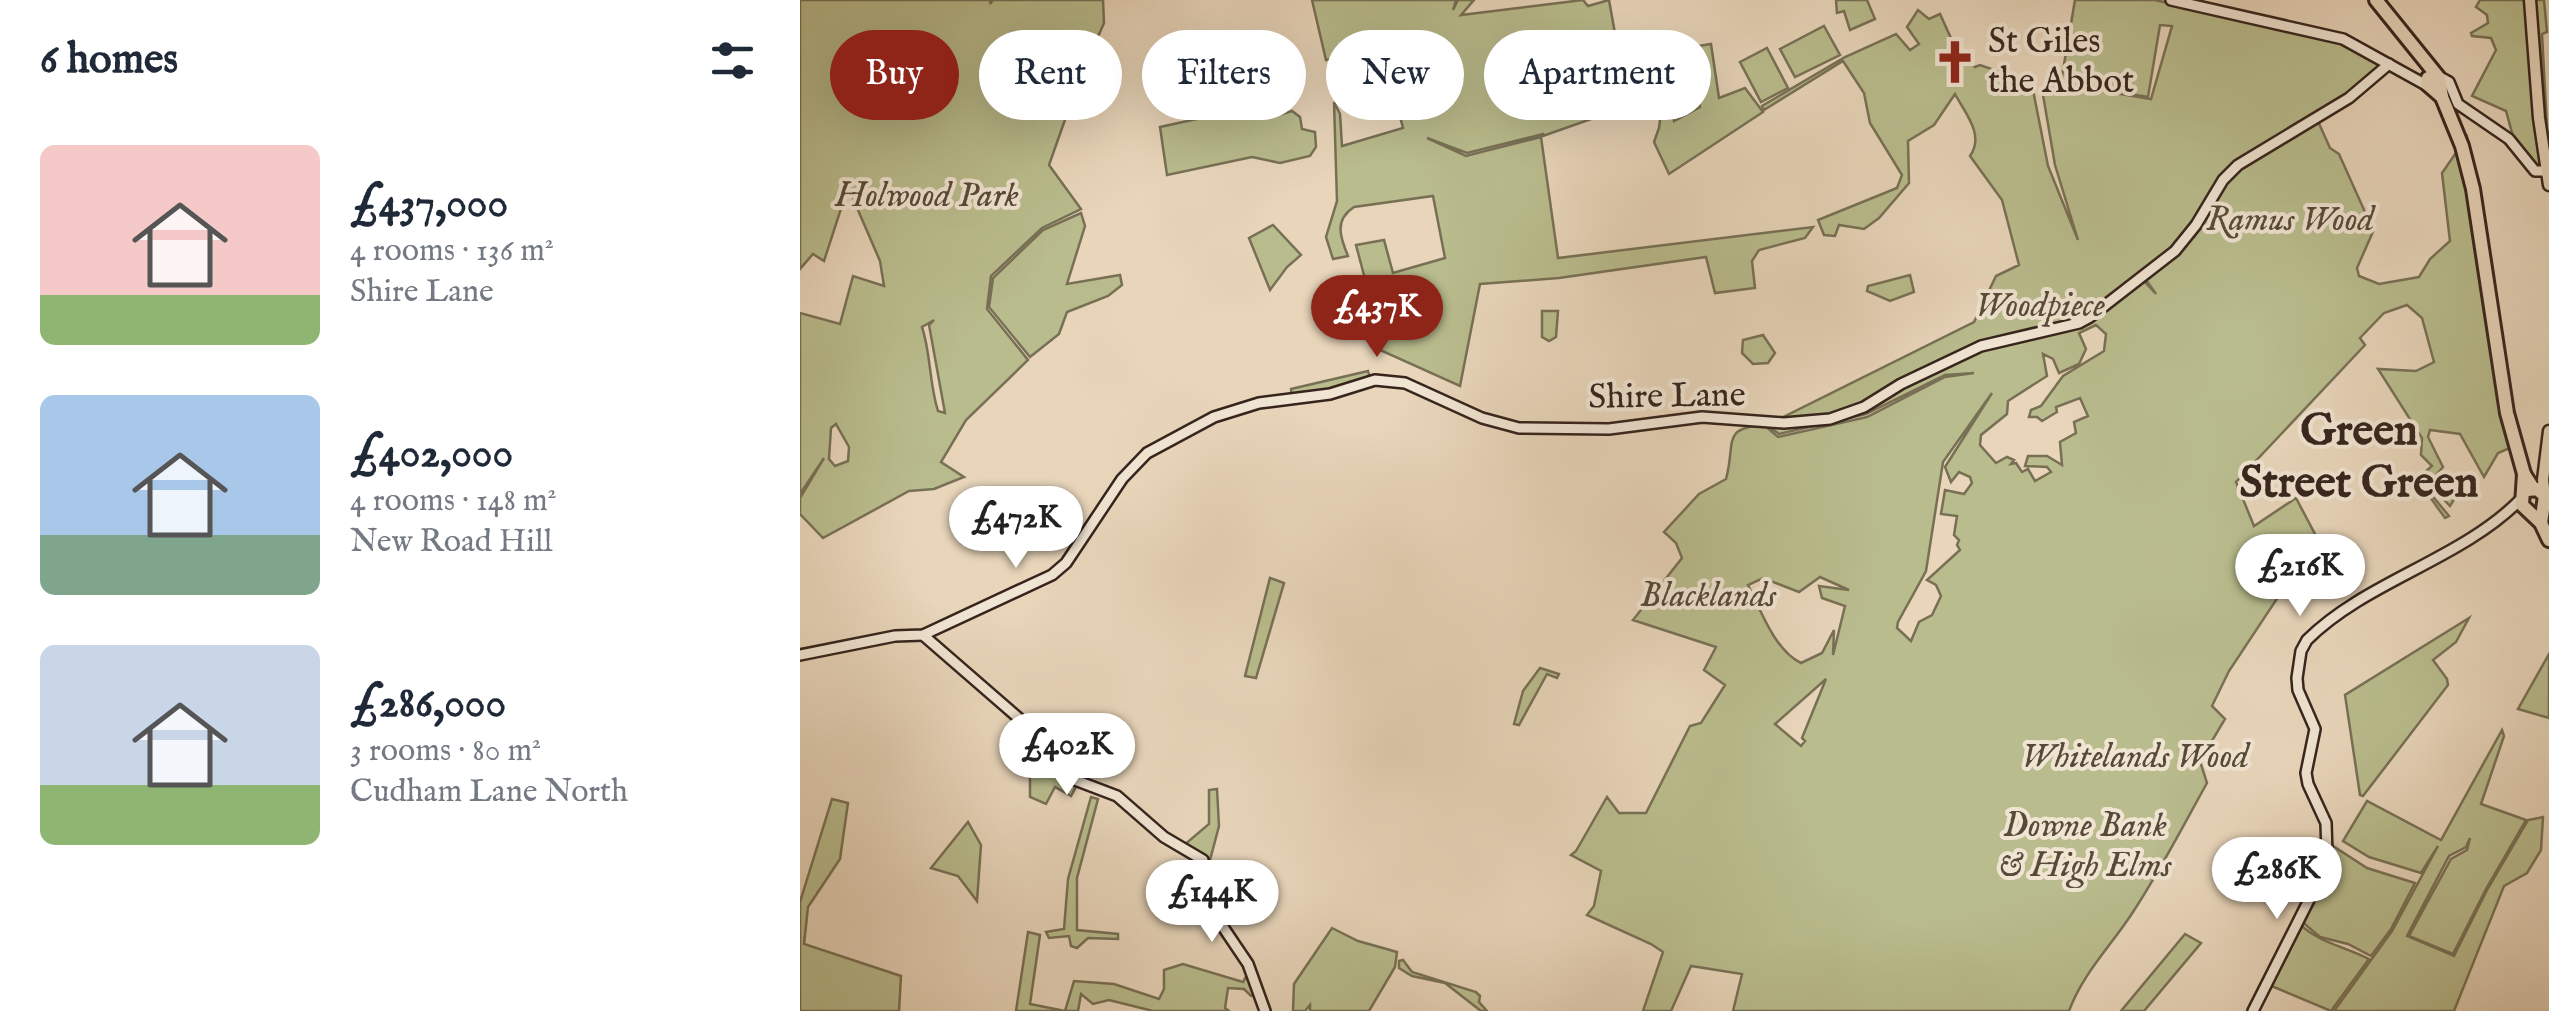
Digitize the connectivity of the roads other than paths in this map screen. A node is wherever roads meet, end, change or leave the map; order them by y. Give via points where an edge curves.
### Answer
1 (2172, 0) edge
2 (2376, 0) edge
3 (2530, 0) edge
4 (2389, 64) junction
5 (2434, 82) junction
6 (2546, 171) junction
7 (2549, 185) edge
8 (2549, 431) edge
9 (2534, 500) junction
10 (2549, 540) edge
11 (923, 635) junction
12 (800, 655) edge
13 (1265, 1011) edge
14 (2253, 1011) edge

1 - 4 street via 2336,36
2 - 5 highway
3 - 6 main road
4 - 5 street
4 - 11 street, Shire Lane via 2349,98 2238,165 2175,251 2090,317 1981,346 1864,407 1784,424 1702,417 1609,429 1520,428 1405,383 1375,380 1259,404 1214,418 1147,453 1057,572
5 - 6 street via 2512,142 2534,171
5 - 9 highway via 2470,175 2505,404
6 - 7 main road
8 - 9 main road
9 - 10 highway
9 - 14 street via 2306,640 2297,678 2315,729 2306,773 2326,823 2327,854
11 - 12 street, Shire Lane
11 - 13 street via 1022,721 1075,780 1118,796 1200,858 1212,902 1248,964

